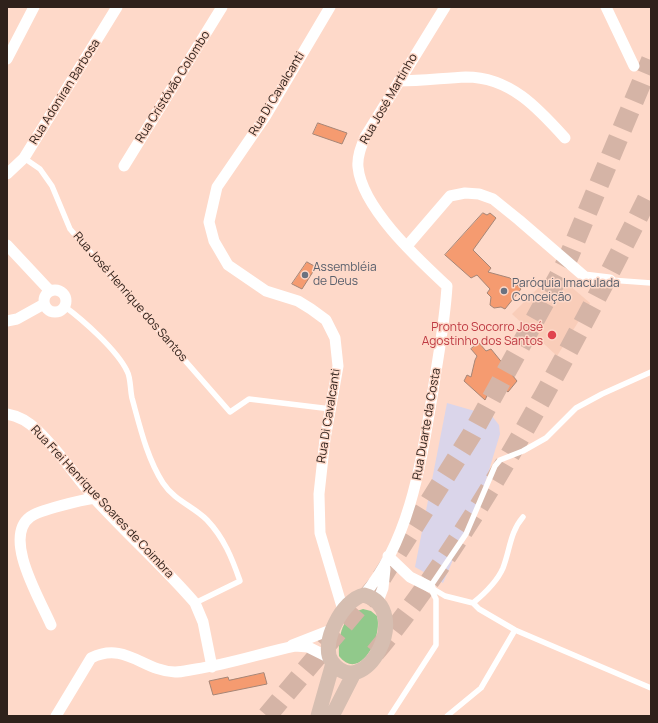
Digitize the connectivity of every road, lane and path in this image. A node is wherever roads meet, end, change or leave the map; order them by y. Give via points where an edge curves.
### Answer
1 (34, 7) edge
2 (117, 7) edge
3 (222, 7) edge
4 (330, 7) edge
5 (445, 7) edge
6 (606, 7) edge
7 (7, 59) edge
8 (634, 66) dead end
9 (399, 81) junction
10 (565, 138) dead end
11 (24, 158) junction
12 (124, 166) dead end
13 (7, 174) edge
14 (7, 245) edge
15 (407, 246) junction
16 (610, 280) joint
17 (651, 283) edge
18 (447, 286) joint
19 (50, 291) junction
20 (44, 304) junction
21 (64, 306) junction
22 (7, 321) edge
23 (651, 372) edge
24 (331, 409) junction
25 (7, 414) edge
26 (94, 498) junction
27 (523, 517) dead end
28 (387, 560) junction
29 (430, 587) junction
30 (364, 595) junction
31 (378, 601) junction
32 (195, 603) junction
33 (473, 603) junction
34 (343, 610) junction
35 (51, 625) dead end
36 (333, 629) junction
37 (515, 630) junction
38 (282, 649) junction
39 (331, 661) junction
40 (212, 667) junction
41 (354, 673) junction
42 (651, 688) edge
43 (56, 716) edge
44 (318, 716) edge
45 (332, 716) edge
46 (390, 716) edge
47 (446, 716) edge

1 - 7 street
2 - 11 street, Rua Adoniran Barbosa
3 - 12 street, Rua Cristóvão Colombo
4 - 24 street, Rua Di Cavalcanti via 265,117 217,187 209,222 214,241 228,265 266,291 298,301 326,320 335,338 338,366
5 - 9 street, Rua José Martinho
6 - 8 street
9 - 10 street via 467,77 502,84 521,94
9 - 15 street, Rua José Martinho via 365,137 358,166 368,198
11 - 13 street, Rua Adoniran Barbosa
11 - 24 lane, Rua José Henrique dos Santos via 40,169 52,186 70,229 230,412 249,399
14 - 19 street
15 - 16 street via 450,196 479,194 493,200 514,216 585,277
15 - 18 street, Rua José Martinho
16 - 17 lane
18 - 28 street, Rua Duarte da Costa via 444,321 420,470 412,501
19 - 20 street via 44,298
19 - 21 street via 62,292 65,297
20 - 21 street via 52,311 58,311
20 - 22 street via 17,319
21 - 32 lane via 81,318 102,339 128,372 142,431 154,467 163,484 173,495 206,519 230,551 240,581
23 - 29 lane via 576,408 546,438 500,460 495,466 466,534
24 - 34 street, Rua Di Cavalcanti via 319,487 320,533
25 - 26 street, Rua Frei Henrique Soares de Coimbra via 26,422 38,431 62,456
26 - 32 street, Rua Frei Henrique Soares de Coimbra
26 - 35 street via 35,514 28,518 22,527 19,540 21,557
27 - 33 lane via 513,531 499,575 484,595
28 - 29 street via 410,577
28 - 30 street, Rua Duarte da Costa via 376,581
28 - 31 street, Rua Duarte da Costa via 383,588
29 - 33 lane via 446,596
29 - 46 lane via 436,599 436,645
30 - 31 street
30 - 34 street via 357,596
31 - 41 street via 386,621 383,640 367,668
32 - 40 street, Rua Frei Henrique Soares de Coimbra via 203,622
33 - 37 lane
34 - 36 street
36 - 38 street
36 - 39 street via 329,645
37 - 42 lane
37 - 47 lane via 481,688
38 - 39 street via 308,647
38 - 40 street
39 - 41 street via 345,672
39 - 44 street
40 - 43 street via 176,672 162,670 126,655 101,653 91,658 82,670
41 - 45 street

